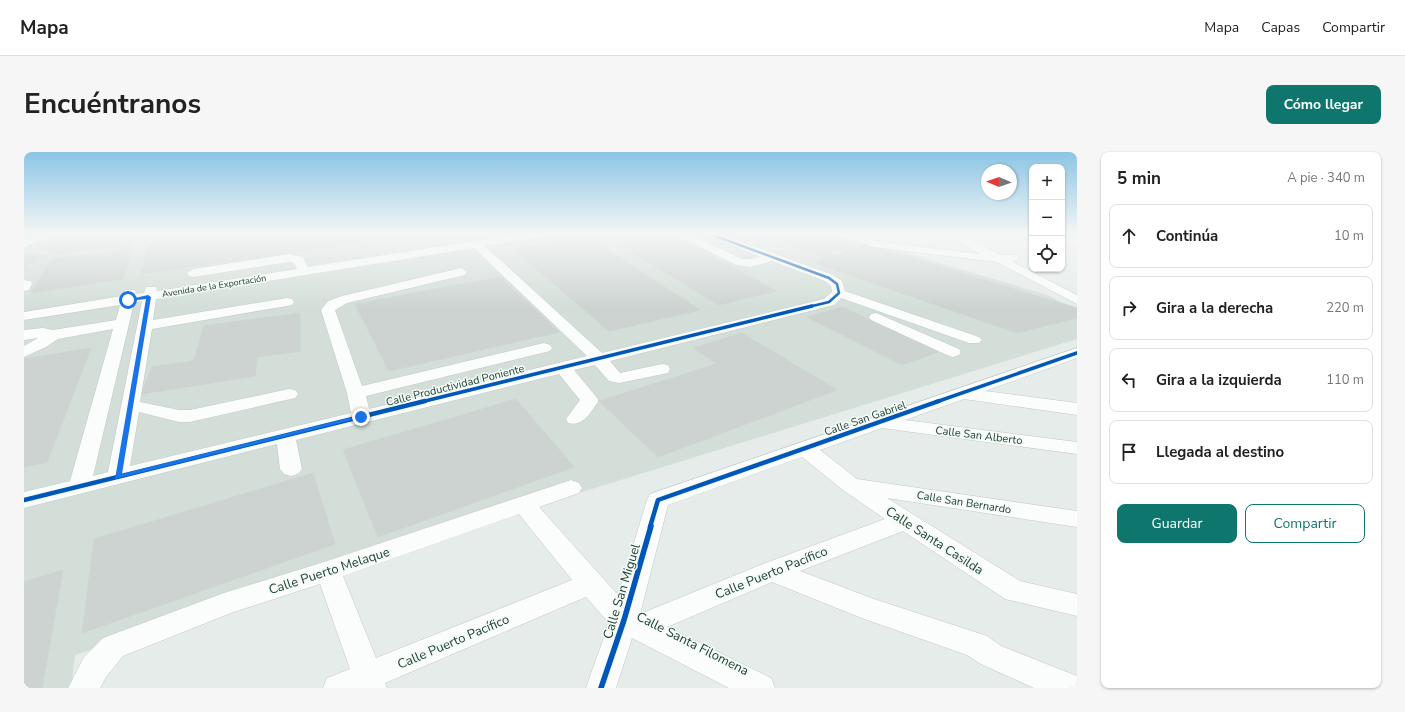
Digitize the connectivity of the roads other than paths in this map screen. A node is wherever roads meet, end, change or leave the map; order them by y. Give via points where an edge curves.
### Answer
1 (289, 258) edge
2 (289, 258) edge
3 (367, 258) edge
4 (383, 258) edge
5 (491, 258) edge
6 (731, 258) edge
7 (759, 258) edge
8 (782, 258) edge
9 (988, 258) edge
10 (1013, 258) joint
11 (996, 259) junction
12 (302, 267) junction
13 (1029, 267) edge
14 (461, 272) dead end
15 (1039, 272) edge
16 (193, 273) dead end
17 (1077, 291) edge
18 (839, 292) junction
19 (129, 296) junction
20 (234, 296) dead end
21 (1077, 300) edge
22 (866, 301) junction
23 (287, 302) dead end
24 (147, 306) junction
25 (24, 309) edge
26 (24, 316) edge
27 (122, 323) junction
28 (24, 335) edge
29 (53, 335) junction
30 (974, 340) dead end
31 (544, 348) dead end
32 (24, 352) edge
33 (953, 352) dead end
34 (1077, 353) edge
35 (599, 359) junction
36 (562, 368) junction
37 (662, 370) dead end
38 (356, 393) junction
39 (289, 394) dead end
40 (962, 394) junction
41 (131, 405) junction
42 (1077, 409) edge
43 (361, 417) junction
44 (575, 419) dead end
45 (881, 422) junction
46 (286, 436) junction
47 (1077, 448) edge
48 (805, 449) junction
49 (291, 469) dead end
50 (118, 477) junction
51 (851, 485) junction
52 (79, 487) junction
53 (572, 488) dead end
54 (24, 500) edge
55 (658, 500) joint
56 (524, 505) junction
57 (1077, 519) edge
58 (905, 521) junction
59 (328, 571) junction
60 (772, 571) junction
61 (590, 584) junction
62 (1077, 605) edge
63 (631, 623) junction
64 (89, 677) edge
65 (370, 682) edge
66 (338, 688) edge
67 (601, 688) edge
68 (760, 688) edge
69 (1069, 688) edge

1 - 12 street via 299,260
2 - 16 street
3 - 12 street, Avenida de la Exportación
4 - 24 street, Avenida de la Exportación
5 - 35 street
6 - 7 street via 740,262 750,262
8 - 18 street via 829,278 837,284
9 - 11 street
10 - 11 street
10 - 13 street
11 - 21 street
12 - 24 street, Avenida de la Exportación
14 - 38 street via 333,304 328,310
15 - 17 street
18 - 22 street
18 - 35 street, Calle Productividad Poniente via 829,302
19 - 24 street, Avenida de la Exportación
19 - 25 street, Avenida de la Exportación
19 - 26 street, Avenida de la Exportación
19 - 27 street
20 - 24 street
22 - 30 street
22 - 33 street via 876,316
23 - 24 street
24 - 41 street
27 - 29 street
27 - 52 street
28 - 29 street
29 - 32 street
31 - 38 street
34 - 40 street, Calle San Gabriel
35 - 36 street, Calle Productividad Poniente
35 - 37 street via 615,377 619,378
36 - 43 street, Calle Productividad Poniente
36 - 44 street via 589,399
38 - 43 street
39 - 41 street via 190,416 179,416
40 - 42 street
40 - 45 street, Calle San Gabriel
41 - 50 street
43 - 46 street, Calle Productividad Poniente
45 - 47 street, Calle San Alberto
45 - 48 street, Calle San Gabriel
46 - 49 street
46 - 50 street, Calle Productividad Poniente
48 - 51 street, Calle Santa Casilda
48 - 55 street, Calle San Gabriel
50 - 52 street, Calle Productividad Poniente
51 - 57 street, Calle San Bernardo
51 - 58 street, Calle Santa Casilda
52 - 54 street, Calle Productividad Poniente
53 - 56 street, Calle Puerto Melaque
55 - 63 street, Calle San Miguel
56 - 59 street, Calle Puerto Melaque
56 - 61 street, Calle Santa Filomena
58 - 60 street, Calle Puerto Pacífico
58 - 62 street, Calle Santa Casilda via 1014,591
59 - 64 street, Calle Puerto Melaque via 224,604 114,647
59 - 65 street
60 - 63 street, Calle Puerto Pacífico
60 - 69 street via 869,609 977,645 991,655
61 - 63 street, Calle Santa Filomena
61 - 65 street, Calle Puerto Pacífico
63 - 67 street, Calle San Miguel
63 - 68 street, Calle Santa Filomena
65 - 66 street, Calle Puerto Pacífico

